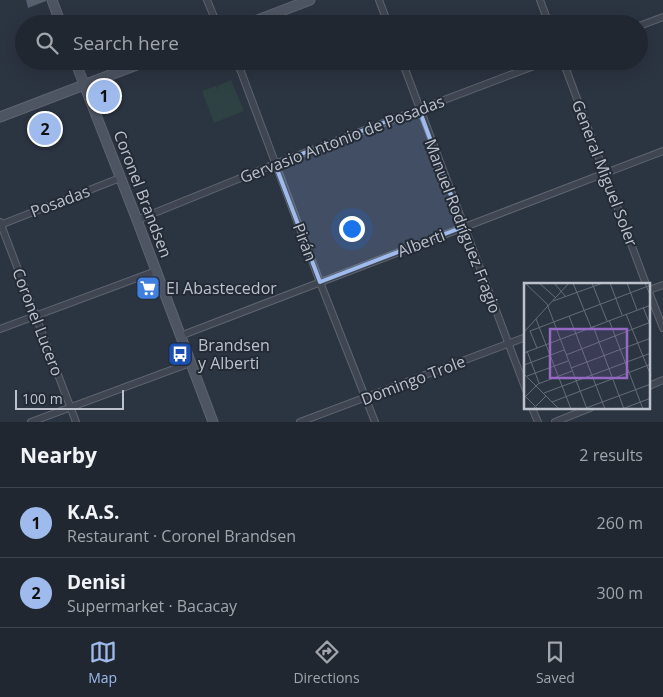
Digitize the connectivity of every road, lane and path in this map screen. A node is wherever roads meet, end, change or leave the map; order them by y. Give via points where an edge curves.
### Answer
1 (52, 0) edge
2 (207, 0) edge
3 (310, 0) edge
4 (379, 0) edge
5 (540, 0) edge
6 (58, 15) edge
7 (213, 15) edge
8 (271, 15) edge
9 (385, 15) edge
10 (546, 15) edge
11 (663, 17) edge
12 (648, 23) edge
13 (78, 70) edge
14 (123, 70) edge
15 (240, 70) edge
16 (405, 70) edge
17 (523, 70) edge
18 (566, 70) edge
19 (84, 85) junction
20 (420, 109) junction
21 (0, 118) edge
22 (663, 151) edge
23 (275, 164) junction
24 (605, 174) junction
25 (120, 178) junction
26 (137, 220) junction
27 (0, 224) edge
28 (463, 227) junction
29 (156, 271) junction
30 (320, 282) junction
31 (646, 283) edge
32 (663, 285) edge
33 (650, 291) edge
34 (650, 294) edge
35 (36, 316) junction
36 (663, 328) edge
37 (0, 330) edge
38 (180, 336) junction
39 (524, 338) edge
40 (508, 344) junction
41 (190, 363) junction
42 (663, 380) edge
43 (524, 385) edge
44 (650, 386) edge
45 (365, 398) junction
46 (70, 407) junction
47 (533, 410) edge
48 (585, 410) edge
49 (31, 422) edge
50 (76, 422) edge
51 (213, 422) edge
52 (300, 422) edge
53 (375, 422) edge
54 (538, 422) edge
55 (555, 422) edge

1 - 6 street
2 - 7 street
3 - 8 street
4 - 9 street
5 - 10 street
11 - 12 street
13 - 19 street, Coronel Brandsen
14 - 19 street
15 - 23 street, Pirán
16 - 20 street, Manuel Rodríguez Fragio
17 - 20 street, Gervasio Antonio de Posadas
18 - 24 street, General Miguel Soler
19 - 21 street
19 - 25 street, Coronel Brandsen
20 - 23 street, Gervasio Antonio de Posadas
20 - 28 street, Manuel Rodríguez Fragio
22 - 24 street, Alberti
23 - 26 street, Gervasio Antonio de Posadas
23 - 30 street, Pirán
24 - 28 street, Alberti
24 - 31 street, General Miguel Soler
25 - 26 street, Coronel Brandsen
25 - 27 street, Posadas
26 - 29 street, Coronel Brandsen
27 - 35 street, Coronel Lucero
28 - 30 street, Alberti
28 - 40 street, Manuel Rodríguez Fragio
29 - 35 street
29 - 38 street, Coronel Brandsen
30 - 38 street, Alberti
30 - 45 street, Pirán
32 - 33 street
34 - 36 street
35 - 37 street
35 - 46 street, Coronel Lucero
38 - 41 street, Coronel Brandsen
39 - 40 street, Domingo Trole
40 - 43 street, Manuel Rodríguez Fragio
40 - 45 street, Domingo Trole
41 - 46 street
41 - 51 street, Coronel Brandsen
42 - 44 street
45 - 52 street, Domingo Trole
45 - 53 street, Pirán
46 - 49 street
46 - 50 street, Coronel Lucero
47 - 54 street
48 - 55 street

